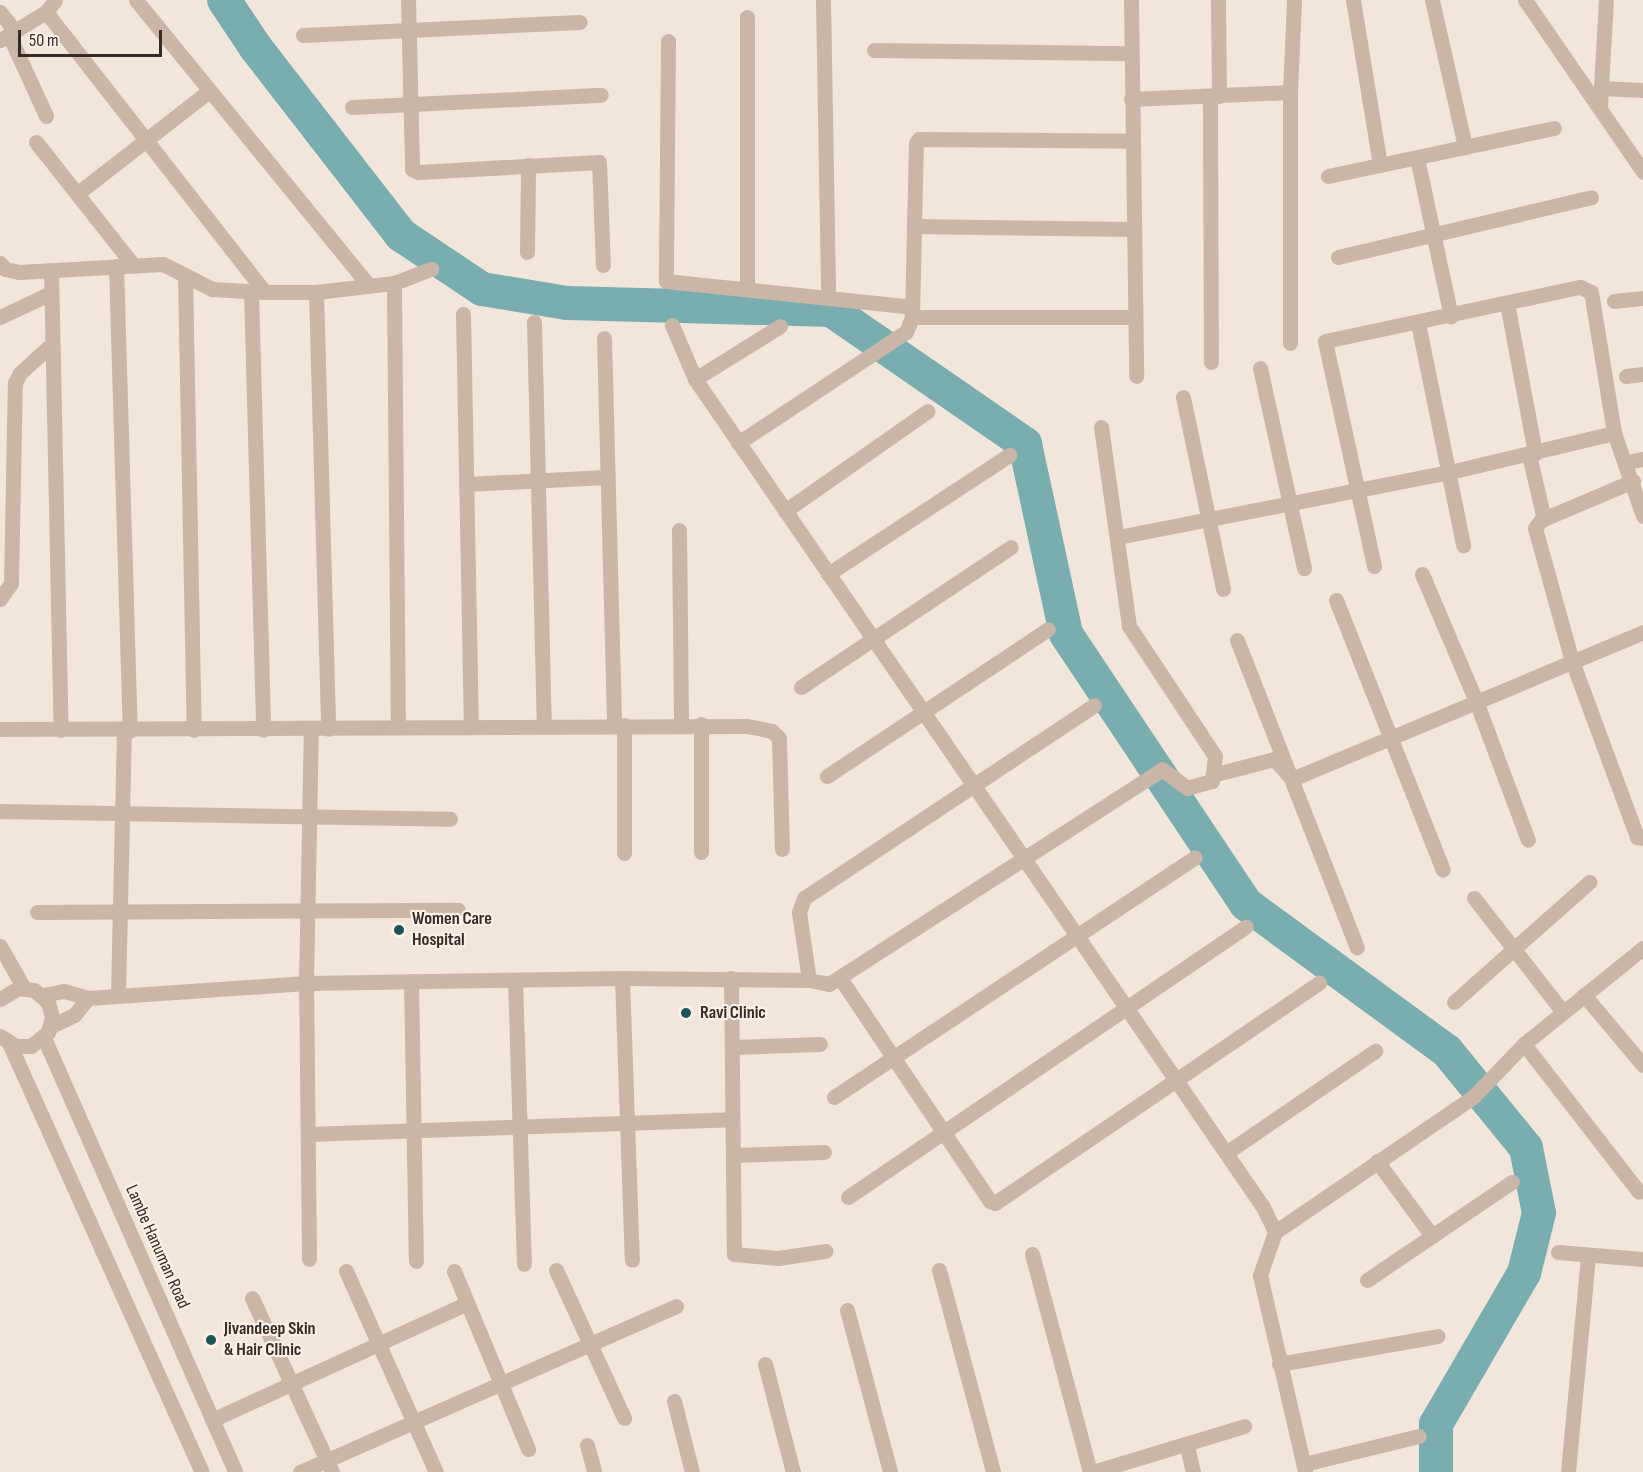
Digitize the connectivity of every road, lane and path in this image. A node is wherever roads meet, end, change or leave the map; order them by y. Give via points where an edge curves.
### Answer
1 (136, 0) edge
2 (408, 0) edge
3 (823, 0) edge
4 (1131, 0) edge
5 (1218, 0) edge
6 (1294, 0) edge
7 (1353, 0) edge
8 (1432, 0) edge
9 (1606, 0) edge
10 (1528, 2) edge
11 (50, 6) edge
12 (0, 12) edge
13 (747, 17) dead end
14 (580, 22) dead end
15 (408, 30) junction
16 (303, 35) dead end
17 (8, 36) edge
18 (668, 41) dead end
19 (874, 50) dead end
20 (1131, 53) junction
21 (1600, 88) junction
22 (1643, 90) edge
23 (209, 91) junction
24 (1290, 92) junction
25 (601, 95) dead end
26 (1214, 96) junction
27 (1131, 99) junction
28 (410, 105) junction
29 (1599, 106) junction
30 (352, 107) dead end
31 (46, 116) dead end
32 (1554, 128) dead end
33 (147, 141) junction
34 (1132, 141) junction
35 (36, 142) dead end
36 (1465, 147) junction
37 (1417, 158) junction
38 (528, 165) junction
39 (1380, 165) junction
40 (1643, 172) edge
41 (1328, 176) dead end
42 (78, 193) junction
43 (1591, 196) dead end
44 (914, 226) junction
45 (1133, 229) junction
46 (1434, 235) junction
47 (527, 252) dead end
48 (1338, 257) dead end
49 (0, 263) edge
50 (133, 265) junction
51 (603, 265) dead end
52 (116, 266) junction
53 (431, 269) dead end
54 (51, 270) junction
55 (185, 275) junction
56 (394, 283) junction
57 (369, 286) junction
58 (747, 288) junction
59 (258, 292) junction
60 (316, 292) junction
61 (51, 293) junction
62 (828, 296) junction
63 (1643, 298) edge
64 (1614, 301) dead end
65 (1507, 303) junction
66 (912, 312) junction
67 (463, 314) dead end
68 (1451, 316) junction
69 (0, 317) edge
70 (1134, 317) junction
71 (534, 322) dead end
72 (1418, 323) junction
73 (672, 325) dead end
74 (780, 326) dead end
75 (604, 338) dead end
76 (1290, 343) dead end
77 (52, 344) junction
78 (1211, 362) dead end
79 (1260, 368) dead end
80 (1643, 374) edge
81 (1136, 376) dead end
82 (1626, 376) dead end
83 (695, 379) junction
84 (1184, 396) dead end
85 (6, 411) edge
86 (928, 411) dead end
87 (1101, 427) dead end
88 (1614, 433) junction
89 (738, 443) junction
90 (1532, 454) junction
91 (1009, 456) dead end
92 (1643, 459) edge
93 (1627, 462) junction
94 (1450, 472) junction
95 (606, 477) junction
96 (537, 480) junction
97 (1633, 481) junction
98 (466, 484) junction
99 (1356, 490) junction
100 (1290, 505) junction
101 (785, 511) junction
102 (1643, 516) edge
103 (1544, 519) junction
104 (1210, 521) junction
105 (679, 530) dead end
106 (1118, 537) junction
107 (1462, 545) dead end
108 (1011, 547) dead end
109 (0, 560) edge
110 (1374, 566) dead end
111 (1304, 568) dead end
112 (828, 574) junction
113 (1422, 574) dead end
114 (11, 583) junction
115 (1224, 589) dead end
116 (0, 599) edge
117 (1336, 600) dead end
118 (1048, 629) dead end
119 (1643, 632) edge
120 (873, 640) junction
121 (1237, 640) dead end
122 (1572, 661) junction
123 (801, 687) dead end
124 (1476, 701) junction
125 (1094, 705) dead end
126 (923, 713) junction
127 (681, 723) junction
128 (701, 724) junction
129 (471, 725) junction
130 (619, 725) junction
131 (398, 726) junction
132 (544, 726) junction
133 (0, 729) edge
134 (311, 729) junction
135 (328, 729) junction
136 (61, 730) junction
137 (194, 730) junction
138 (263, 730) junction
139 (127, 731) junction
140 (1389, 737) junction
141 (827, 776) dead end
142 (1214, 777) junction
143 (1292, 779) junction
144 (973, 785) junction
145 (0, 811) edge
146 (123, 813) junction
147 (309, 817) junction
148 (450, 819) dead end
149 (1643, 838) edge
150 (1528, 840) dead end
151 (782, 849) dead end
152 (701, 852) dead end
153 (624, 853) dead end
154 (1194, 857) dead end
155 (1024, 859) junction
156 (1443, 870) dead end
157 (1589, 882) dead end
158 (1474, 898) dead end
159 (458, 910) dead end
160 (120, 911) junction
161 (308, 911) junction
162 (37, 912) dead end
163 (1246, 927) dead end
164 (1076, 937) junction
165 (0, 946) edge
166 (1357, 946) dead end
167 (1643, 948) edge
168 (1513, 949) junction
169 (622, 978) junction
170 (731, 978) junction
171 (840, 978) junction
172 (515, 980) junction
173 (809, 980) junction
174 (411, 981) junction
175 (306, 983) junction
176 (1319, 983) dead end
177 (24, 988) junction
178 (118, 994) junction
179 (43, 995) junction
180 (1584, 995) junction
181 (88, 998) junction
182 (0, 999) edge
183 (1454, 1002) dead end
184 (1125, 1009) junction
185 (1563, 1012) junction
186 (48, 1032) junction
187 (4, 1039) edge
188 (820, 1044) dead end
189 (1524, 1044) junction
190 (732, 1047) junction
191 (1376, 1051) dead end
192 (894, 1059) junction
193 (1643, 1065) edge
194 (1175, 1083) junction
195 (834, 1097) dead end
196 (732, 1119) junction
197 (627, 1120) junction
198 (520, 1124) junction
199 (414, 1129) junction
200 (944, 1131) junction
201 (308, 1134) junction
202 (824, 1152) dead end
203 (1226, 1153) junction
204 (733, 1155) junction
205 (1377, 1161) junction
206 (1512, 1182) dead end
207 (1639, 1192) dead end
208 (848, 1197) dead end
209 (1275, 1232) junction
210 (1432, 1236) junction
211 (825, 1251) dead end
212 (1558, 1252) dead end
213 (1032, 1254) dead end
214 (1588, 1255) junction
215 (309, 1259) dead end
216 (1643, 1259) edge
217 (632, 1260) dead end
218 (416, 1261) dead end
219 (524, 1264) dead end
220 (556, 1270) dead end
221 (939, 1270) dead end
222 (346, 1271) dead end
223 (454, 1271) dead end
224 (1367, 1280) dead end
225 (252, 1298) dead end
226 (466, 1303) junction
227 (676, 1306) dead end
228 (847, 1310) dead end
229 (1437, 1336) dead end
230 (379, 1344) junction
231 (591, 1344) junction
232 (765, 1364) dead end
233 (1279, 1364) junction
234 (500, 1383) junction
235 (291, 1384) junction
236 (674, 1401) dead end
237 (624, 1418) dead end
238 (212, 1420) junction
239 (414, 1421) junction
240 (1244, 1426) dead end
241 (1419, 1436) dead end
242 (587, 1445) dead end
243 (1187, 1446) junction
244 (528, 1449) dead end
245 (329, 1466) edge
246 (1304, 1468) edge
247 (202, 1472) edge
248 (235, 1472) edge
249 (300, 1472) edge
250 (436, 1472) edge
251 (594, 1472) edge
252 (692, 1472) edge
253 (793, 1472) edge
254 (890, 1472) edge
255 (993, 1472) edge
256 (1091, 1472) edge
257 (1193, 1472) edge
258 (1568, 1472) edge

1 - 23 street
2 - 15 street
3 - 62 street
4 - 20 street
5 - 26 street
6 - 24 street
7 - 39 street
8 - 36 street
9 - 21 street
10 - 29 street
11 - 17 street
11 - 33 street
12 - 17 street
13 - 58 street
14 - 15 street
15 - 16 street
15 - 28 street
17 - 31 street
18 - 58 street via 665,278 672,284
19 - 20 street
20 - 27 street
21 - 22 street
21 - 29 street
23 - 33 street
23 - 57 street
24 - 26 street
24 - 76 street
25 - 28 street
26 - 27 street
26 - 78 street
27 - 34 street
28 - 30 street
28 - 38 street via 414,171
29 - 40 street
32 - 36 street
33 - 42 street
33 - 59 street
34 - 44 street via 919,139
34 - 45 street
35 - 42 street
36 - 37 street
37 - 39 street
37 - 46 street
38 - 47 street
38 - 51 street via 600,163
39 - 41 street
42 - 50 street
43 - 46 street
44 - 45 street
44 - 66 street
45 - 70 street
46 - 48 street
46 - 68 street
49 - 54 street via 11,272
50 - 52 street
50 - 55 street via 164,264
52 - 54 street
52 - 139 street
53 - 56 street
54 - 61 street
55 - 59 street via 212,289
55 - 137 street
56 - 57 street
56 - 131 street
57 - 60 street
58 - 62 street
59 - 60 street
59 - 138 street
60 - 135 street
61 - 69 street
61 - 77 street
62 - 66 street
63 - 64 street
65 - 68 street
65 - 88 street via 1588,288
65 - 90 street
66 - 70 street
66 - 89 street via 900,338
67 - 98 street
68 - 72 street
70 - 81 street
71 - 96 street
72 - 94 street
72 - 99 street via 1325,341
73 - 83 street
74 - 83 street
75 - 95 street
77 - 85 street via 16,378
77 - 136 street
79 - 100 street
80 - 82 street
83 - 89 street
84 - 104 street
85 - 114 street
86 - 101 street
87 - 106 street
88 - 90 street
88 - 93 street
89 - 101 street
90 - 94 street
90 - 103 street
91 - 112 street
92 - 93 street
93 - 97 street
94 - 99 street
94 - 107 street
95 - 96 street
95 - 130 street
96 - 98 street
96 - 132 street
97 - 102 street
97 - 103 street
98 - 129 street
99 - 100 street
99 - 110 street
100 - 104 street
100 - 111 street
101 - 112 street
103 - 122 street via 1537,524 1535,533
104 - 106 street
104 - 115 street
105 - 127 street
106 - 142 street via 1129,627 1215,756
108 - 120 street
109 - 114 street
112 - 120 street
113 - 124 street
114 - 116 street
117 - 140 street
118 - 126 street
119 - 122 street
120 - 123 street
120 - 126 street
121 - 143 street
122 - 124 street
122 - 149 street via 1636,837
124 - 140 street
124 - 150 street
125 - 144 street
126 - 141 street
126 - 144 street
127 - 128 street
127 - 130 street
128 - 151 street via 747,726 778,735
128 - 152 street
129 - 131 street
129 - 132 street
130 - 132 street
130 - 153 street
131 - 135 street
133 - 136 street
134 - 135 street
134 - 138 street
134 - 147 street
136 - 139 street
137 - 138 street
137 - 139 street
139 - 146 street
140 - 143 street
140 - 156 street
142 - 143 street via 1274,759
142 - 155 street via 1187,788 1162,770
143 - 166 street
144 - 155 street
144 - 173 street via 804,898 799,912
145 - 146 street
146 - 147 street
146 - 160 street
147 - 148 street
147 - 161 street
154 - 164 street
155 - 164 street
155 - 171 street
157 - 168 street
158 - 168 street
159 - 161 street
160 - 161 street
160 - 162 street
160 - 178 street
161 - 175 street
163 - 184 street
164 - 184 street
164 - 192 street
165 - 177 street
167 - 180 street
168 - 183 street
168 - 185 street
169 - 170 street
169 - 172 street
169 - 197 street
170 - 173 street
170 - 190 street
171 - 173 street via 829,984
171 - 192 street
172 - 174 street
172 - 198 street
174 - 175 street
174 - 199 street
175 - 178 street
175 - 201 street
176 - 194 street
177 - 179 street
177 - 182 street via 12,990
178 - 181 street
179 - 181 street via 64,991
179 - 186 street, Lambe Hanuman Road via 51,1010
180 - 185 street
180 - 193 street
181 - 186 street via 74,1015
184 - 194 street
184 - 200 street
185 - 189 street
186 - 187 street via 31,1046
186 - 238 street, Lambe Hanuman Road
187 - 247 street
188 - 190 street
189 - 205 street via 1473,1097
189 - 207 street
190 - 196 street
191 - 203 street
192 - 195 street
192 - 200 street
194 - 200 street via 1000,1202 990,1201
194 - 203 street
196 - 197 street
196 - 204 street
197 - 198 street
197 - 217 street
198 - 199 street
198 - 219 street
199 - 201 street
199 - 218 street
200 - 208 street
201 - 215 street
202 - 204 street
203 - 209 street
204 - 211 street via 734,1254 778,1258
205 - 209 street
205 - 210 street
206 - 210 street
209 - 233 street via 1260,1275
210 - 224 street
212 - 214 street
213 - 256 street
214 - 216 street
214 - 258 street
220 - 231 street
221 - 255 street
222 - 230 street
223 - 226 street
225 - 235 street
226 - 230 street
226 - 234 street
227 - 231 street
228 - 254 street
229 - 233 street
230 - 235 street
230 - 239 street
231 - 234 street
231 - 237 street
232 - 253 street
233 - 246 street
234 - 239 street
234 - 244 street
235 - 238 street
235 - 245 street
236 - 252 street
238 - 248 street, Lambe Hanuman Road
239 - 245 street
239 - 250 street
240 - 243 street
241 - 246 street
242 - 251 street
243 - 256 street
243 - 257 street
245 - 249 street

